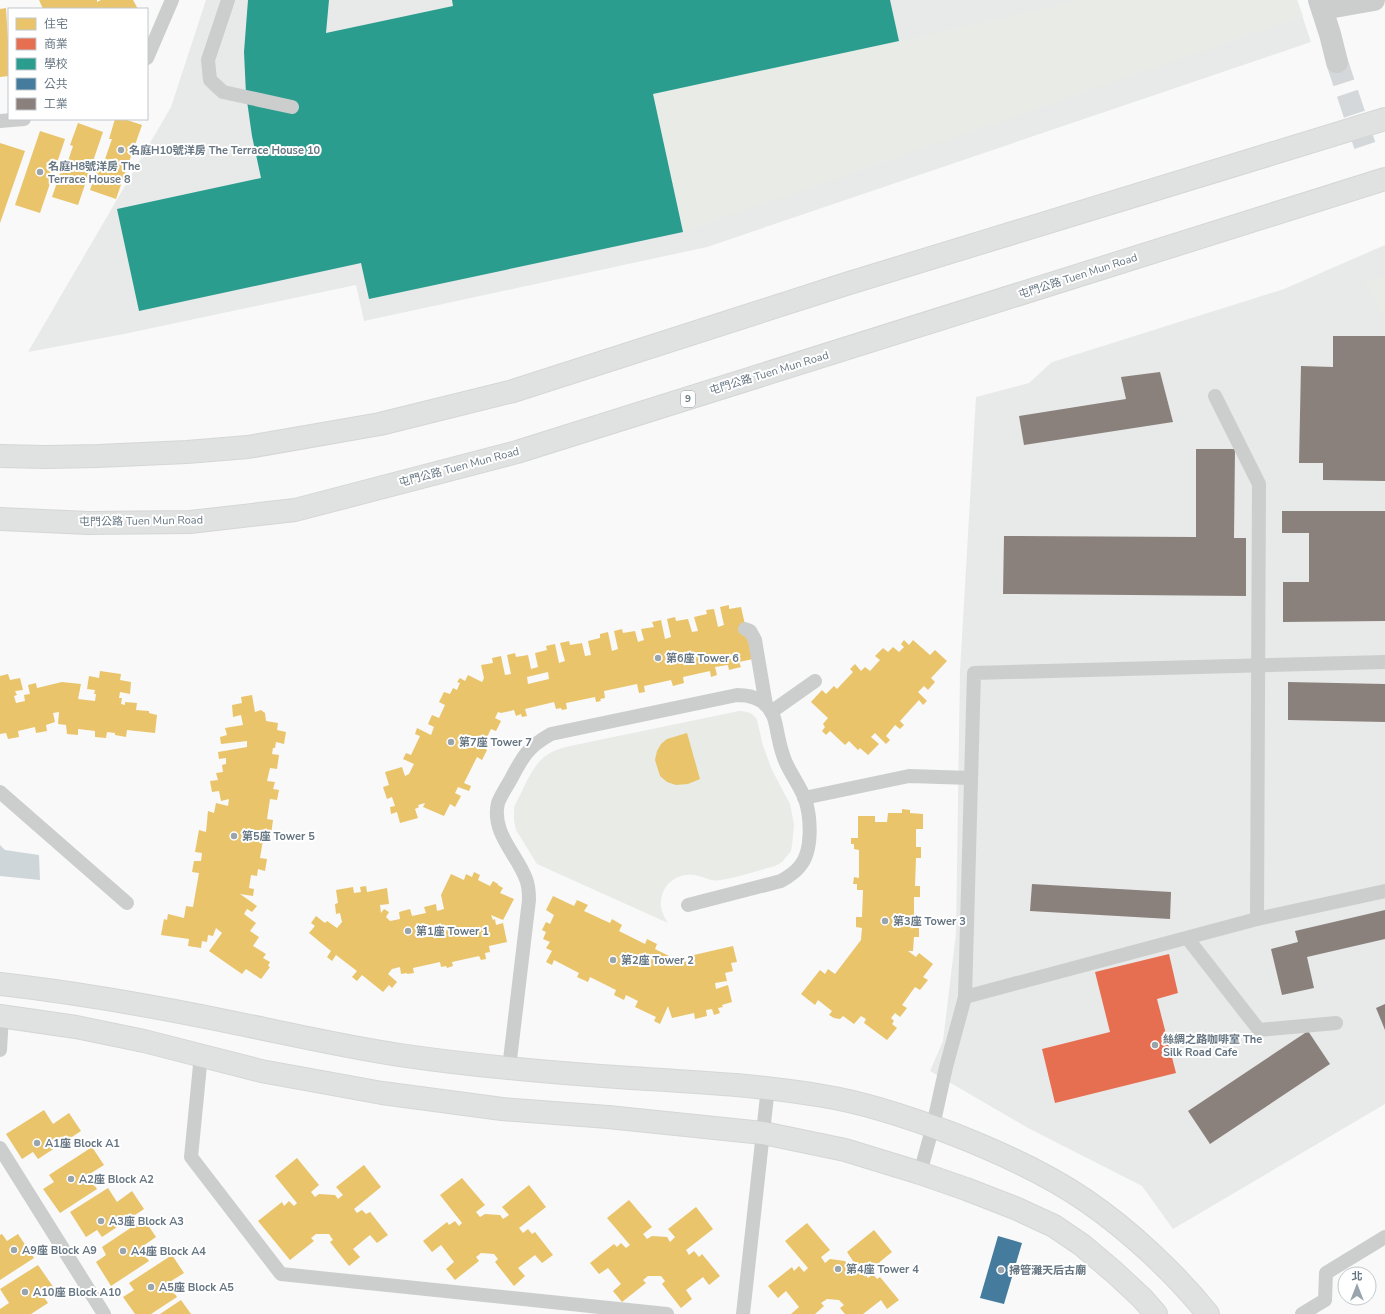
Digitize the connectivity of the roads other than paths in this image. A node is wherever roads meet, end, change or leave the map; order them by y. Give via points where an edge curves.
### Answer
1 (172, 0) edge
2 (228, 0) edge
3 (1374, 0) edge
4 (1321, 5) edge
5 (148, 56) edge
6 (1337, 62) tunnel mouth
7 (292, 107) dead end
8 (1385, 119) edge
9 (12, 120) edge
10 (0, 121) edge
11 (1385, 179) edge
12 (1215, 396) dead end
13 (0, 456) edge
14 (0, 519) edge
15 (745, 629) dead end
16 (1385, 662) edge
17 (1257, 665) junction
18 (815, 681) dead end
19 (769, 708) junction
20 (971, 778) junction
21 (0, 792) edge
22 (804, 798) junction
23 (1385, 891) edge
24 (127, 903) dead end
25 (688, 905) dead end
26 (1257, 919) junction
27 (1188, 938) junction
28 (0, 984) edge
29 (965, 997) junction
30 (1, 1016) edge
31 (1336, 1023) dead end
32 (0, 1050) edge
33 (201, 1056) junction
34 (509, 1068) junction
35 (768, 1087) junction
36 (933, 1126) junction
37 (763, 1133) junction
38 (0, 1148) edge
39 (920, 1173) junction
40 (1385, 1237) edge
41 (104, 1314) edge
42 (667, 1314) edge
43 (743, 1314) edge
44 (1156, 1314) edge
45 (1208, 1314) edge
46 (1302, 1314) edge

1 - 5 lane
2 - 7 lane via 208,60 210,80 223,92
3 - 4 street
4 - 6 street
8 - 13 main road via 853,282 513,391 457,406 380,424 248,447 46,458
9 - 10 lane
11 - 14 main road, 屯門公路 Tuen Mun Road / 9 via 517,452 295,510 190,522 88,524
12 - 17 lane via 1259,484
15 - 19 lane via 750,631 755,640
16 - 17 lane
17 - 20 lane via 974,673
17 - 26 lane
18 - 19 lane
19 - 22 lane via 775,720 786,764
19 - 34 lane via 753,696 737,695 551,734 526,752 499,802 497,812 502,836 523,871 529,890
20 - 22 lane via 909,776
20 - 29 lane
21 - 24 lane
22 - 25 lane via 810,824 808,849 806,858 792,875 781,881
23 - 26 lane
26 - 27 lane
27 - 29 lane
27 - 31 lane via 1259,1030
28 - 34 main road via 97,997 399,1055
29 - 36 lane
30 - 32 lane
30 - 33 main road via 76,1027
33 - 37 main road via 382,1093 502,1109
33 - 42 lane via 191,1157 281,1274
34 - 35 main road
35 - 36 main road via 828,1096
35 - 37 lane
36 - 39 lane
36 - 45 main road via 996,1152 1043,1175 1085,1200 1118,1225 1167,1269
37 - 39 main road via 845,1150
37 - 43 lane
38 - 41 lane
39 - 44 main road via 1015,1208 1054,1226 1114,1272
40 - 46 lane via 1326,1273 1325,1300

